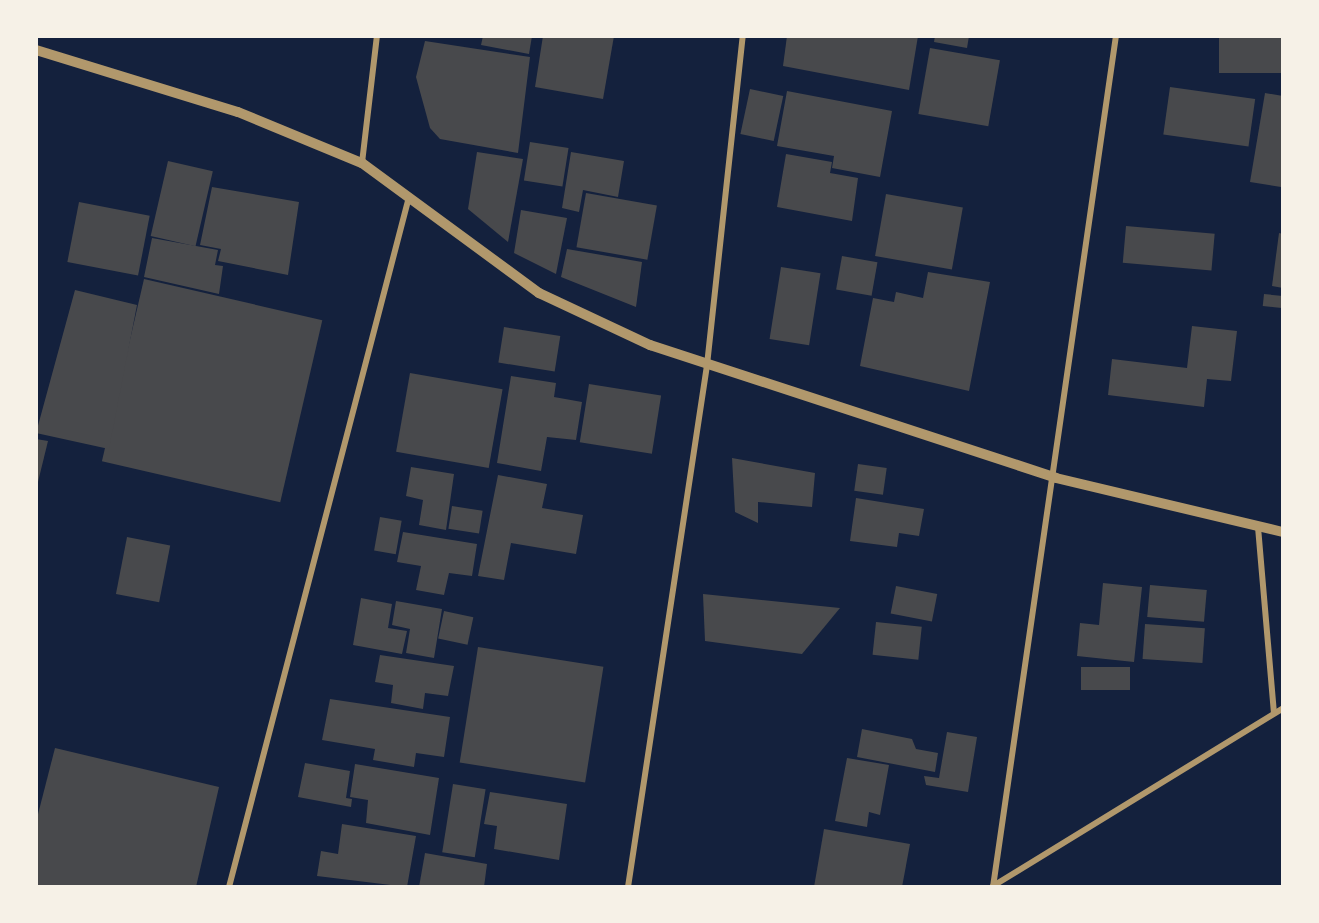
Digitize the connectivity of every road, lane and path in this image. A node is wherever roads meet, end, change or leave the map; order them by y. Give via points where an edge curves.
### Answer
1 (377, 36) edge
2 (743, 36) edge
3 (1116, 36) edge
4 (36, 50) edge
5 (362, 163) junction
6 (410, 194) junction
7 (707, 365) junction
8 (1056, 478) junction
9 (1258, 527) junction
10 (1283, 532) edge
11 (1283, 708) edge
12 (1274, 712) junction
13 (993, 886) edge
14 (229, 887) edge
15 (628, 887) edge

1 - 5 street
2 - 7 street
3 - 8 street
4 - 5 street via 238,112
5 - 6 street
6 - 7 street via 539,293 594,322
6 - 14 street
7 - 8 street
7 - 15 street
8 - 9 street
8 - 13 street
9 - 10 street
9 - 12 street
11 - 12 street
12 - 13 street

